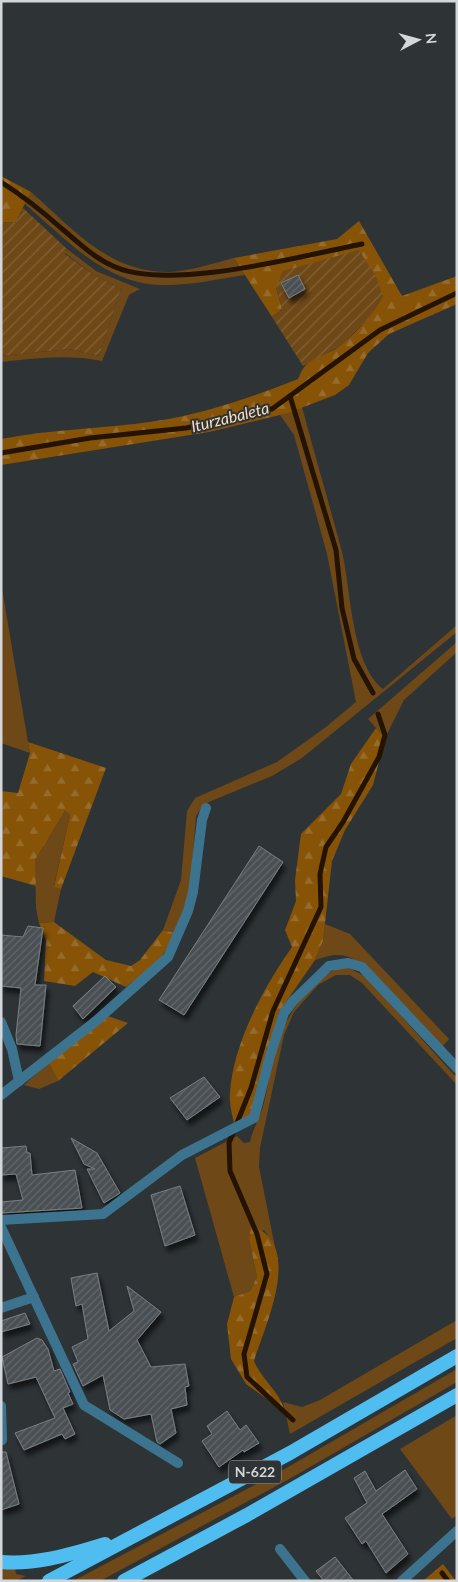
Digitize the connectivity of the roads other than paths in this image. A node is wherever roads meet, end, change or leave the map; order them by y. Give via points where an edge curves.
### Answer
1 (206, 808) dead end
2 (1, 1022) edge
3 (457, 1068) edge
4 (19, 1081) junction
5 (1, 1095) edge
6 (1, 1220) edge
7 (1, 1227) edge
8 (34, 1297) junction
9 (1, 1308) edge
10 (457, 1356) edge
11 (457, 1395) edge
12 (1, 1406) edge
13 (2, 1440) edge
14 (178, 1463) dead end
15 (457, 1531) edge
16 (135, 1536) junction
17 (280, 1549) dead end
18 (1, 1562) edge
19 (49, 1581) edge
20 (124, 1581) edge
21 (305, 1581) edge
22 (402, 1581) edge

1 - 4 street via 193,892 168,957 96,1021
2 - 4 street via 12,1049
3 - 6 street via 362,968 348,963 329,966 284,1013 254,1118 182,1155 103,1214
4 - 5 street
7 - 8 street
8 - 9 street
8 - 14 street via 84,1405
10 - 16 highway, N-622 via 290,1453
11 - 20 highway, N-622 via 264,1506
12 - 13 street
15 - 22 street
16 - 18 highway via 49,1560
16 - 19 highway, N-622
17 - 21 street

